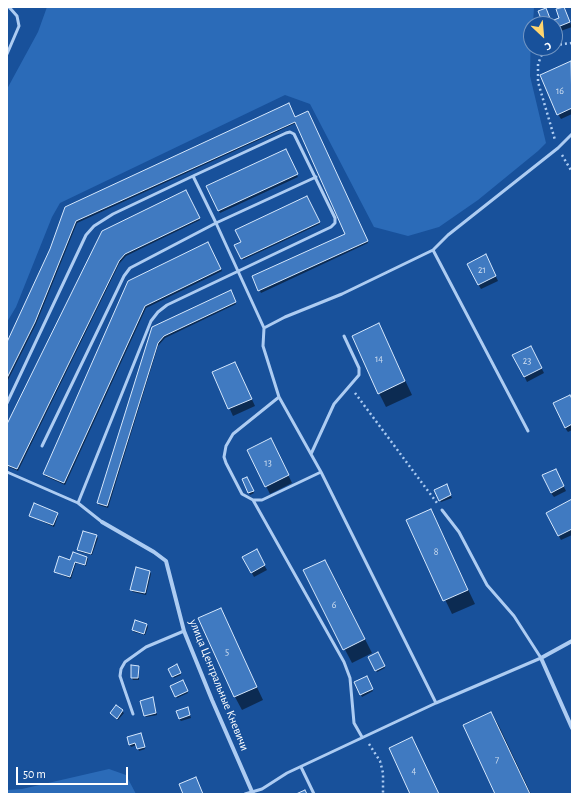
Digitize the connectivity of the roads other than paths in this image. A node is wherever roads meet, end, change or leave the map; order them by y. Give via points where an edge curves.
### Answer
1 (10, 7) edge
2 (7, 54) edge
3 (572, 134) edge
4 (193, 176) junction
5 (316, 177) junction
6 (216, 223) junction
7 (433, 250) junction
8 (238, 270) junction
9 (264, 328) junction
10 (344, 336) dead end
11 (279, 397) junction
12 (7, 403) edge
13 (528, 432) dead end
14 (42, 446) dead end
15 (311, 454) junction
16 (7, 472) edge
17 (321, 472) junction
18 (253, 500) junction
19 (78, 503) junction
20 (442, 510) road end
21 (102, 522) joint
22 (184, 631) junction
23 (572, 641) edge
24 (541, 658) junction
25 (436, 703) junction
26 (134, 714) dead end
27 (572, 728) edge
28 (362, 737) junction
29 (301, 767) junction
30 (253, 792) edge
31 (245, 794) edge
32 (314, 794) edge

1 - 2 lane via 19,26
3 - 7 lane
4 - 5 lane via 290,132 294,134
4 - 6 lane
4 - 12 lane via 106,218 86,235
5 - 6 lane
5 - 8 lane via 335,223
6 - 8 lane
6 - 14 lane via 130,268
7 - 9 lane
7 - 13 lane
8 - 9 lane
8 - 19 lane via 167,305 151,321
9 - 11 lane via 263,346
10 - 15 lane via 359,368 359,375 334,404
11 - 15 lane
11 - 18 lane via 233,434 226,446 226,464 242,494
15 - 17 lane
16 - 19 lane
17 - 18 lane via 262,500
17 - 25 lane
18 - 28 lane via 344,662 350,678 354,723
19 - 21 lane
20 - 24 lane via 459,532 487,585 514,616
21 - 22 street, улица Центральные Кневичи via 166,561
22 - 26 lane via 146,648 125,662 120,676
22 - 30 street, улица Центральные Кневичи
23 - 24 street
24 - 25 lane
24 - 27 street
25 - 28 lane
28 - 29 lane
29 - 30 lane
29 - 32 lane
30 - 31 lane

